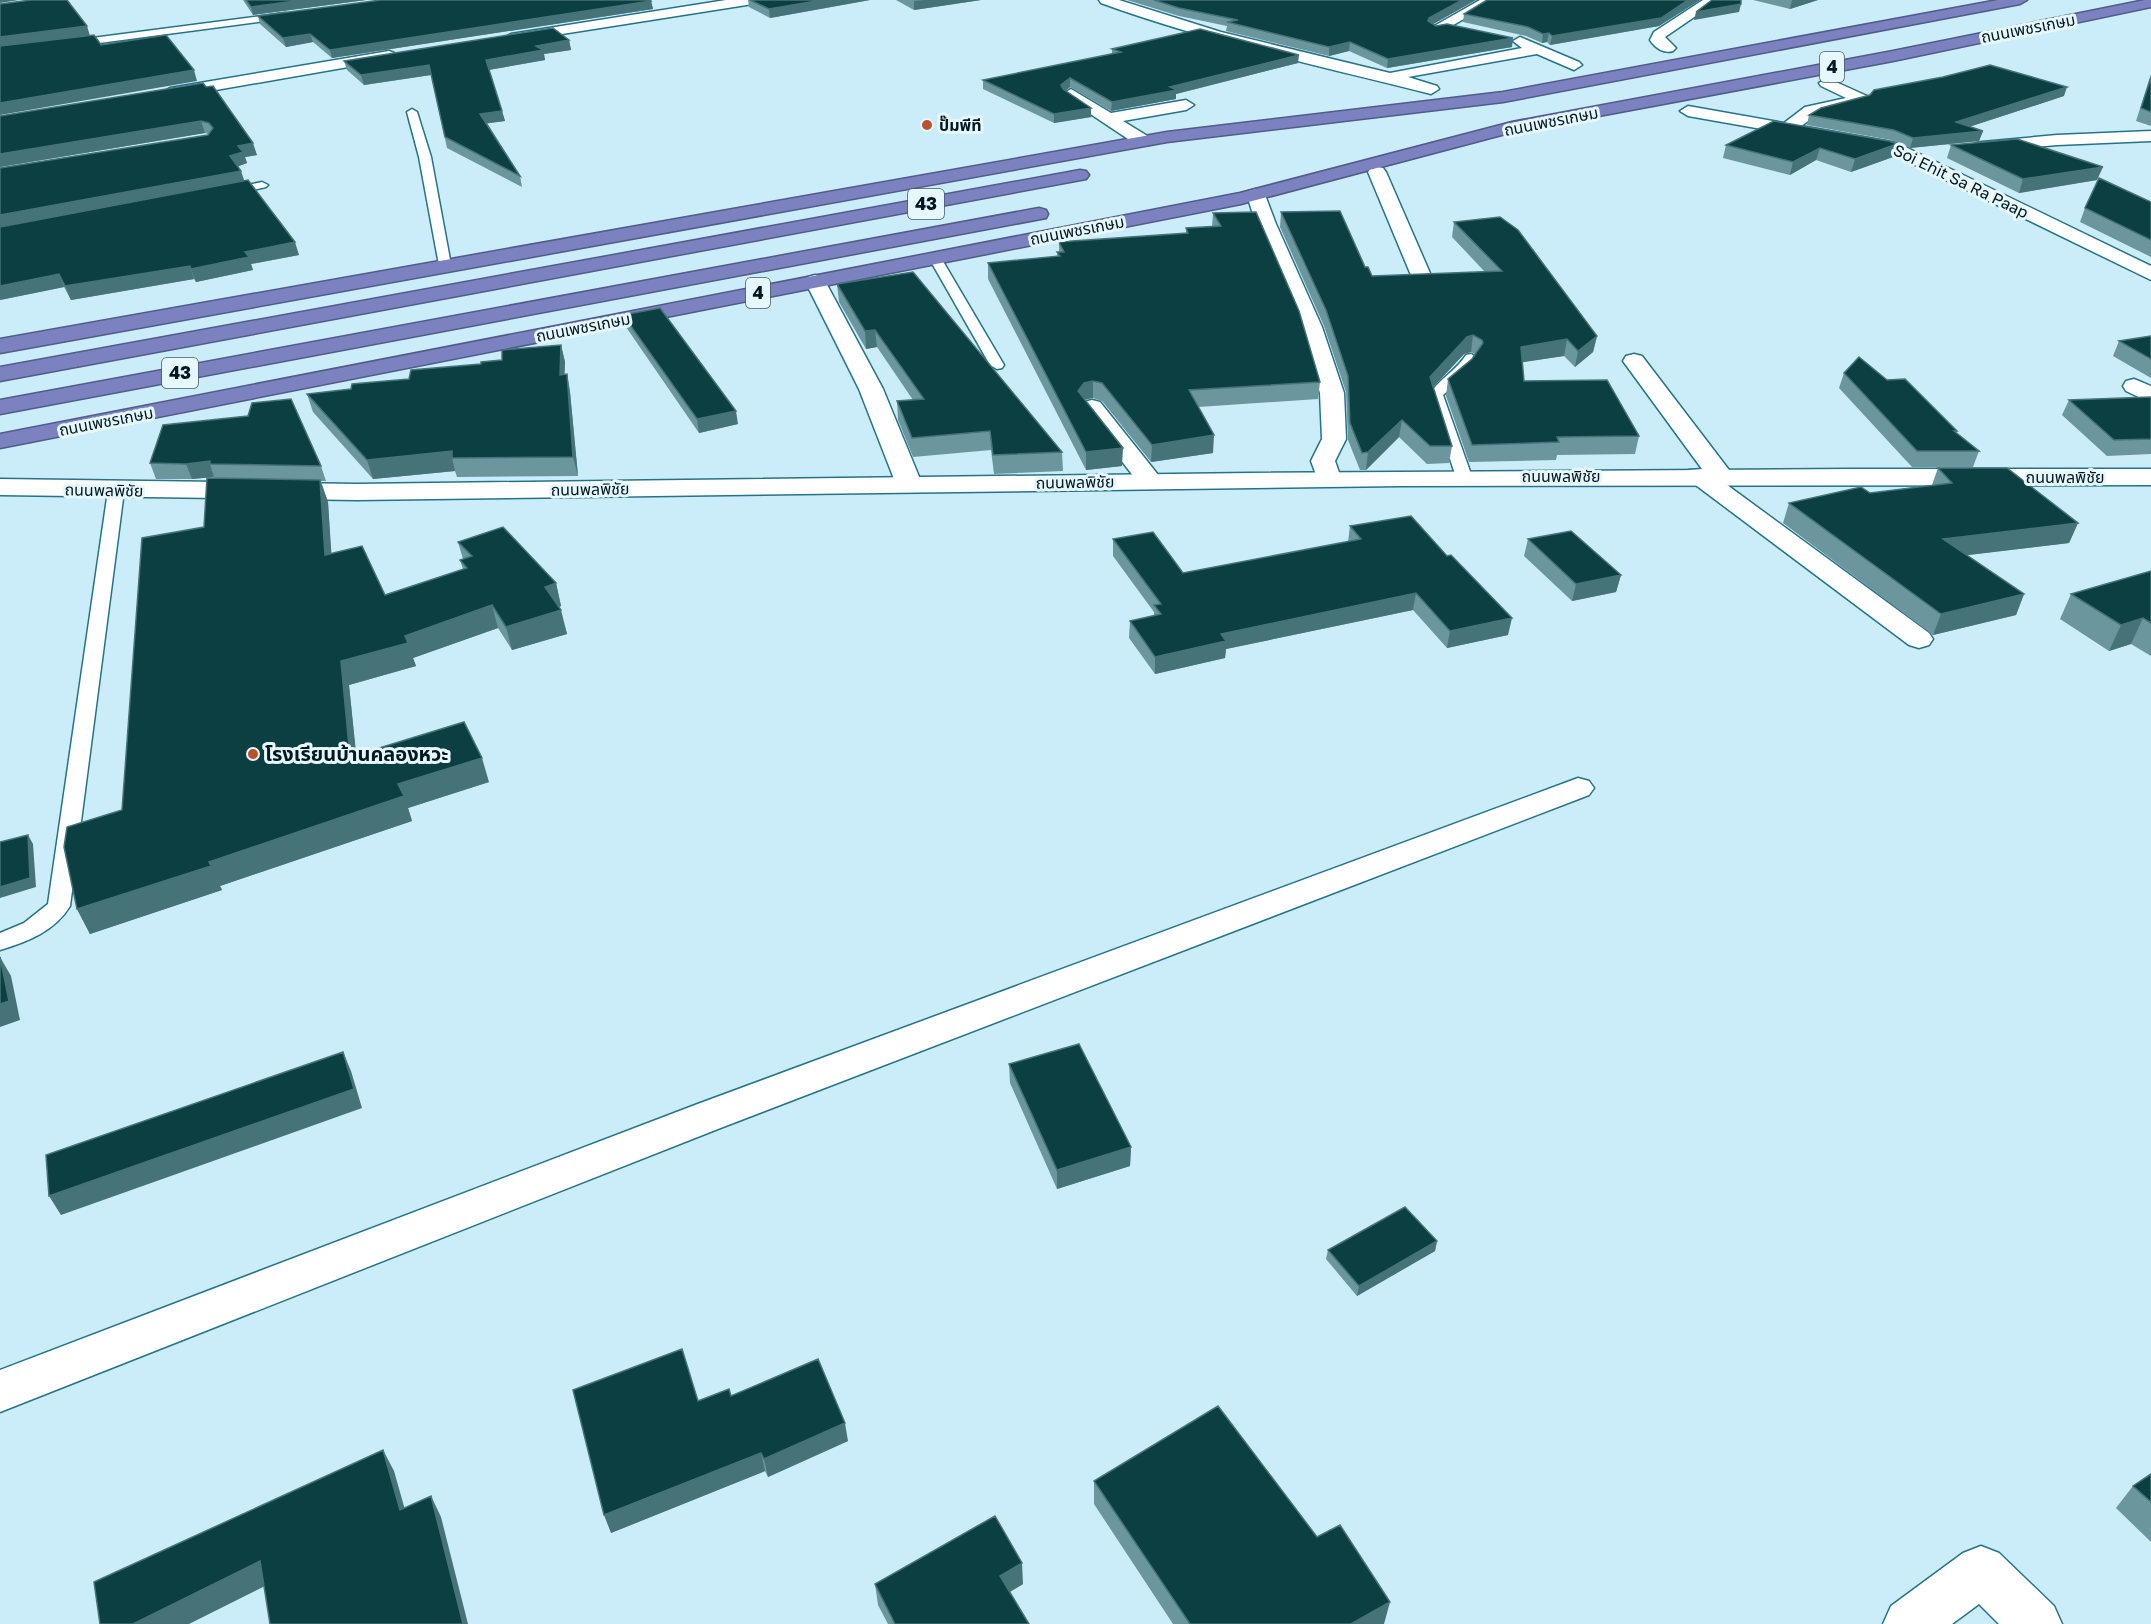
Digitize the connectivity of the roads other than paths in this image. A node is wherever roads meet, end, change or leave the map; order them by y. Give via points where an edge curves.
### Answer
1 (753, 0) edge
2 (1106, 0) edge
3 (1490, 0) edge
4 (1712, 0) edge
5 (1950, 0) edge
6 (1956, 0) edge
7 (2020, 0) edge
8 (2151, 3) edge
9 (1153, 4) dead end
10 (1135, 11) junction
11 (292, 15) edge
12 (1445, 25) junction
13 (2117, 26) dead end
14 (1786, 28) dead end
15 (1467, 30) edge
16 (1429, 33) edge
17 (2071, 33) junction
18 (1510, 39) edge
19 (498, 40) edge
20 (1800, 41) junction
21 (58, 45) edge
22 (1674, 47) joint
23 (1539, 49) junction
24 (1644, 52) dead end
25 (405, 54) edge
26 (1893, 56) junction
27 (1580, 64) joint
28 (1541, 70) dead end
29 (1390, 76) junction
30 (1827, 83) junction
31 (1437, 88) joint
32 (174, 93) junction
33 (1071, 94) edge
34 (151, 96) edge
35 (1503, 97) junction
36 (1186, 105) dead end
37 (184, 112) edge
38 (412, 112) dead end
39 (1682, 112) joint
40 (1110, 118) junction
41 (1512, 127) junction
42 (1788, 128) junction
43 (2151, 136) edge
44 (1167, 137) junction
45 (1143, 141) junction
46 (1221, 149) dead end
47 (1965, 149) edge
48 (1492, 150) dead end
49 (1942, 151) edge
50 (1908, 155) junction
51 (1103, 171) dead end
52 (1377, 172) junction
53 (1265, 173) dead end
54 (262, 185) dead end
55 (216, 194) edge
56 (1249, 196) junction
57 (1054, 212) dead end
58 (935, 258) junction
59 (445, 265) junction
60 (2151, 274) edge
61 (1424, 280) edge
62 (815, 281) junction
63 (0, 346) edge
64 (1471, 358) edge
65 (1634, 361) dead end
66 (997, 364) dead end
67 (0, 374) edge
68 (0, 407) edge
69 (1092, 407) edge
70 (0, 441) edge
71 (1709, 475) junction
72 (1464, 477) junction
73 (2151, 477) edge
74 (1329, 478) junction
75 (1150, 481) junction
76 (909, 484) junction
77 (0, 487) edge
78 (116, 491) junction
79 (1919, 639) dead end
80 (1578, 788) dead end
81 (0, 942) edge
82 (0, 1391) edge
83 (1910, 1624) edge
84 (2036, 1624) edge

1 - 19 street
2 - 10 street
3 - 12 street
4 - 22 street via 1659,35 1657,40
5 - 14 highway
6 - 20 highway
7 - 20 highway, ถนนเพชรเกษม / 4
8 - 26 highway, ถนนเพชรเกษม / 4
9 - 10 street
10 - 29 street via 1319,61
11 - 21 lane
12 - 15 street
12 - 16 street
13 - 17 highway
17 - 26 highway
17 - 30 highway
18 - 23 street
20 - 35 highway, ถนนเพชรเกษม / 4
22 - 24 highway
23 - 27 street
23 - 29 street
25 - 32 street
26 - 41 highway, ถนนเพชรเกษม / 4
27 - 28 highway
29 - 31 street
30 - 39 highway
30 - 42 street via 1861,99 1811,111
31 - 44 highway
32 - 34 street
32 - 37 street
33 - 40 street
35 - 44 highway, ถนนเพชรเกษม / 4
35 - 46 highway
36 - 40 street
38 - 59 lane via 425,156
39 - 42 street, Soi Ehit Sa Ra Paap
40 - 45 street
41 - 53 highway
41 - 56 highway, ถนนเพชรเกษม / 4
42 - 50 street, Soi Ehit Sa Ra Paap via 1876,143
43 - 47 street
44 - 45 highway, ถนนเพชรเกษม / 4
45 - 59 highway, ถนนเพชรเกษม / 4
48 - 52 highway
49 - 50 street
50 - 60 street, Soi Ehit Sa Ra Paap
51 - 67 highway, 43
52 - 56 highway
52 - 61 street
54 - 55 lane
56 - 58 highway, ถนนเพชรเกษม / 4
56 - 74 street via 1266,224 1311,327 1332,393 1334,440 1323,461
57 - 68 highway, 43
58 - 62 highway, ถนนเพชรเกษม / 4
58 - 66 lane
59 - 63 highway, ถนนเพชรเกษม / 4
62 - 70 highway, ถนนเพชรเกษม / 4
62 - 76 street via 871,389
64 - 72 lane via 1466,371 1442,386 1436,395
65 - 71 street
69 - 75 street
71 - 72 street, ถนนพลพิชัย
71 - 73 street, ถนนพลพิชัย
71 - 79 street
72 - 74 street, ถนนพลพิชัย
74 - 75 street, ถนนพลพิชัย
75 - 76 street, ถนนพลพิชัย
76 - 78 street, ถนนพลพิชัย
77 - 78 street, ถนนพลพิชัย
78 - 81 lane via 59,906 45,923
80 - 82 street via 709,1116
83 - 84 street via 1981,1571

